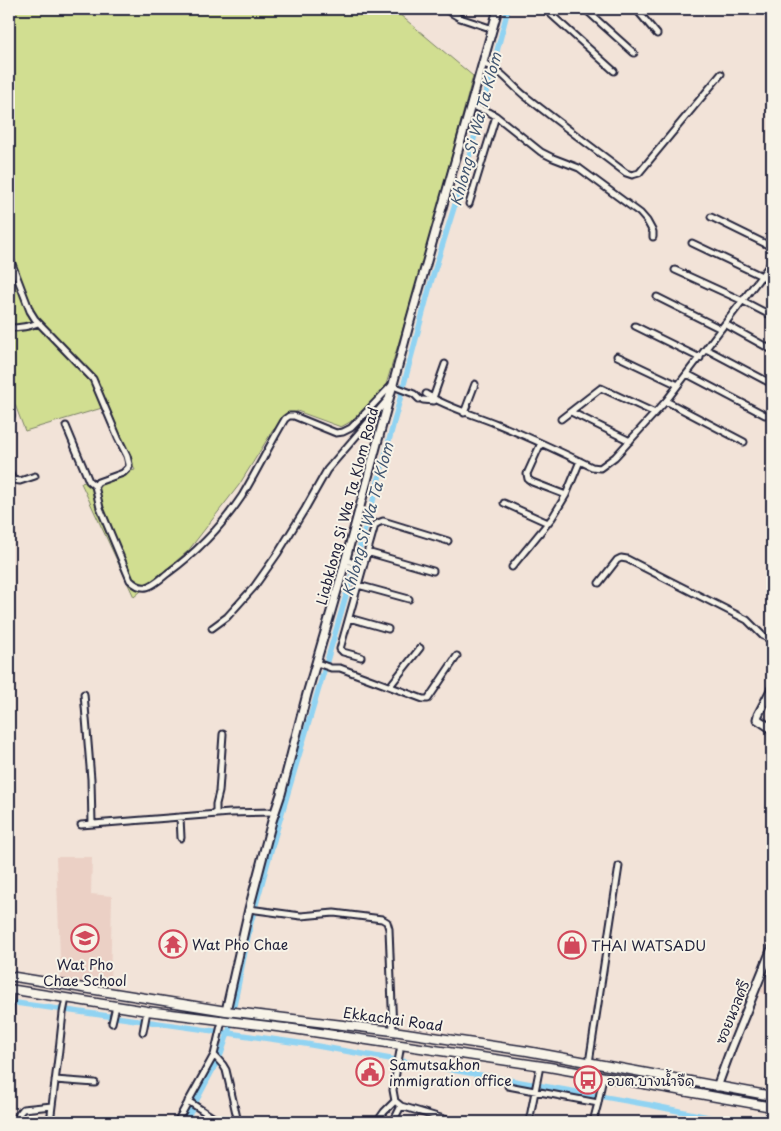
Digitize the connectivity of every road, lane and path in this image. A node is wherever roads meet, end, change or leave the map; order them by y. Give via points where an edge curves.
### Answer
1 (445, 9) edge
2 (498, 9) edge
3 (545, 9) edge
4 (585, 9) edge
5 (636, 9) edge
6 (492, 29) junction
7 (657, 34) dead end
8 (634, 53) dead end
9 (485, 64) junction
10 (614, 71) dead end
11 (721, 74) dead end
12 (475, 107) junction
13 (496, 116) junction
14 (469, 204) dead end
15 (711, 217) dead end
16 (653, 237) dead end
17 (692, 243) dead end
18 (772, 247) edge
19 (9, 256) edge
20 (772, 262) edge
21 (675, 270) dead end
22 (762, 276) junction
23 (772, 281) edge
24 (657, 297) dead end
25 (743, 301) junction
26 (772, 316) edge
27 (38, 323) junction
28 (635, 326) dead end
29 (723, 327) junction
30 (9, 328) edge
31 (706, 349) junction
32 (772, 350) edge
33 (617, 356) dead end
34 (700, 358) junction
35 (445, 364) dead end
36 (687, 374) junction
37 (475, 384) dead end
38 (772, 384) edge
39 (393, 385) junction
40 (678, 385) junction
41 (390, 395) junction
42 (434, 400) junction
43 (666, 401) junction
44 (9, 407) edge
45 (571, 412) junction
46 (464, 413) junction
47 (654, 413) junction
48 (765, 414) dead end
49 (9, 419) edge
50 (561, 419) dead end
51 (66, 426) dead end
52 (630, 441) junction
53 (744, 442) dead end
54 (541, 443) junction
55 (580, 461) junction
56 (9, 472) edge
57 (35, 476) dead end
58 (95, 486) junction
59 (566, 495) junction
60 (504, 503) dead end
61 (548, 522) junction
62 (448, 541) dead end
63 (367, 552) junction
64 (347, 563) junction
65 (512, 567) dead end
66 (360, 568) junction
67 (433, 571) dead end
68 (599, 583) dead end
69 (358, 584) junction
70 (408, 599) dead end
71 (349, 618) junction
72 (212, 628) dead end
73 (388, 629) dead end
74 (772, 640) edge
75 (420, 648) dead end
76 (456, 656) dead end
77 (361, 657) dead end
78 (320, 664) junction
79 (390, 686) junction
80 (772, 688) edge
81 (84, 694) dead end
82 (772, 729) edge
83 (223, 734) dead end
84 (275, 812) junction
85 (216, 814) junction
86 (180, 817) junction
87 (92, 824) junction
88 (81, 825) dead end
89 (181, 838) dead end
90 (619, 866) dead end
91 (251, 909) junction
92 (772, 948) edge
93 (9, 976) edge
94 (10, 992) edge
95 (66, 998) junction
96 (9, 1006) edge
97 (116, 1006) junction
98 (228, 1012) junction
99 (146, 1015) junction
100 (113, 1020) dead end
101 (224, 1022) junction
102 (143, 1029) dead end
103 (393, 1031) junction
104 (9, 1043) edge
105 (400, 1047) junction
106 (513, 1049) junction
107 (216, 1057) junction
108 (511, 1061) junction
109 (589, 1063) junction
110 (540, 1066) junction
111 (603, 1077) junction
112 (55, 1080) junction
113 (95, 1083) dead end
114 (508, 1086) dead end
115 (718, 1087) junction
116 (536, 1089) junction
117 (772, 1096) edge
118 (395, 1101) junction
119 (598, 1101) junction
120 (190, 1102) junction
121 (52, 1106) junction
122 (401, 1106) junction
123 (772, 1106) edge
124 (16, 1122) edge
125 (50, 1122) edge
126 (176, 1122) edge
127 (220, 1122) edge
128 (238, 1122) edge
129 (377, 1122) edge
130 (393, 1122) edge
131 (454, 1122) edge
132 (529, 1122) edge
133 (593, 1122) edge

1 - 6 street
2 - 6 street, Liabklong Si Wa Ta Klom Road
3 - 10 street
4 - 8 street
5 - 7 street
6 - 9 street, Liabklong Si Wa Ta Klom Road
9 - 11 street via 496,68 524,95 626,173 632,174 639,173
9 - 12 street, Liabklong Si Wa Ta Klom Road
12 - 13 street
12 - 39 street, Liabklong Si Wa Ta Klom Road
13 - 14 street
13 - 16 street via 541,152 579,168 640,214 648,221
15 - 18 street
17 - 22 street
19 - 27 street via 30,311
20 - 22 street
21 - 25 street
22 - 23 street
22 - 25 street
24 - 29 street
25 - 26 street
25 - 29 street
27 - 30 street
27 - 58 street via 93,379 127,456 129,464 123,473
28 - 34 street
29 - 31 street
29 - 32 street
31 - 34 street
31 - 38 street
33 - 40 street
34 - 36 street
35 - 42 street
36 - 40 street
36 - 48 street
37 - 46 street
39 - 41 street, Liabklong Si Wa Ta Klom Road
39 - 42 street
39 - 58 street via 351,428 342,432 336,433 294,416 285,419 242,495 212,535 180,565 147,588 136,586 130,580 100,508
40 - 43 street
41 - 64 street, Liabklong Si Wa Ta Klom Road
41 - 72 street via 327,470 254,587 227,617
42 - 46 street
43 - 47 street
43 - 53 street
44 - 49 street
45 - 47 street via 601,388
45 - 50 street
45 - 52 street
46 - 54 street
47 - 52 street
51 - 58 street via 89,482
52 - 55 street via 600,468
54 - 55 street
54 - 59 street via 527,474 528,479
55 - 59 street
56 - 57 street via 13,480
59 - 61 street
60 - 61 street
61 - 65 street
62 - 63 street via 383,521 375,525
63 - 66 street
63 - 67 street
64 - 66 street
64 - 78 street, Liabklong Si Wa Ta Klom Road
66 - 69 street
68 - 74 street via 617,560 627,558 747,620
69 - 70 street
69 - 71 street
71 - 73 street
71 - 77 street via 340,649
75 - 79 street
76 - 79 street via 428,699
78 - 79 street
78 - 84 street, Liabklong Si Wa Ta Klom Road
80 - 82 street via 757,719
81 - 87 street via 92,779
83 - 85 street
84 - 85 street
84 - 91 street, Liabklong Si Wa Ta Klom Road
85 - 86 street
86 - 87 street
86 - 89 street
87 - 88 street
90 - 109 street
91 - 98 street, Liabklong Si Wa Ta Klom Road
91 - 103 street via 301,916 334,913 387,922
92 - 115 street, ซอยนวลศรี
93 - 98 main road, Ekkachai Road
94 - 95 main road, Ekkachai Road
94 - 96 street
95 - 97 main road, Ekkachai Road
95 - 112 street
96 - 104 street
97 - 99 main road, Ekkachai Road
97 - 100 street
98 - 103 main road, Ekkachai Road
99 - 101 main road, Ekkachai Road
99 - 102 street
101 - 105 main road, Ekkachai Road
101 - 107 street
103 - 106 main road, Ekkachai Road
105 - 108 main road, Ekkachai Road
105 - 118 street via 393,1090
106 - 108 main road
106 - 109 main road, Ekkachai Road
107 - 120 street
107 - 128 street via 226,1070
108 - 110 main road, Ekkachai Road
109 - 115 main road, Ekkachai Road
110 - 111 main road, Ekkachai Road
110 - 116 street
111 - 119 street
111 - 123 main road, Ekkachai Road
112 - 113 street
112 - 121 street
114 - 116 street
115 - 117 main road, Ekkachai Road
116 - 119 street
116 - 132 street
118 - 122 street
118 - 129 street
119 - 133 street
120 - 126 street
120 - 127 street
121 - 124 street via 22,1109
121 - 125 street
122 - 130 street
122 - 131 street

